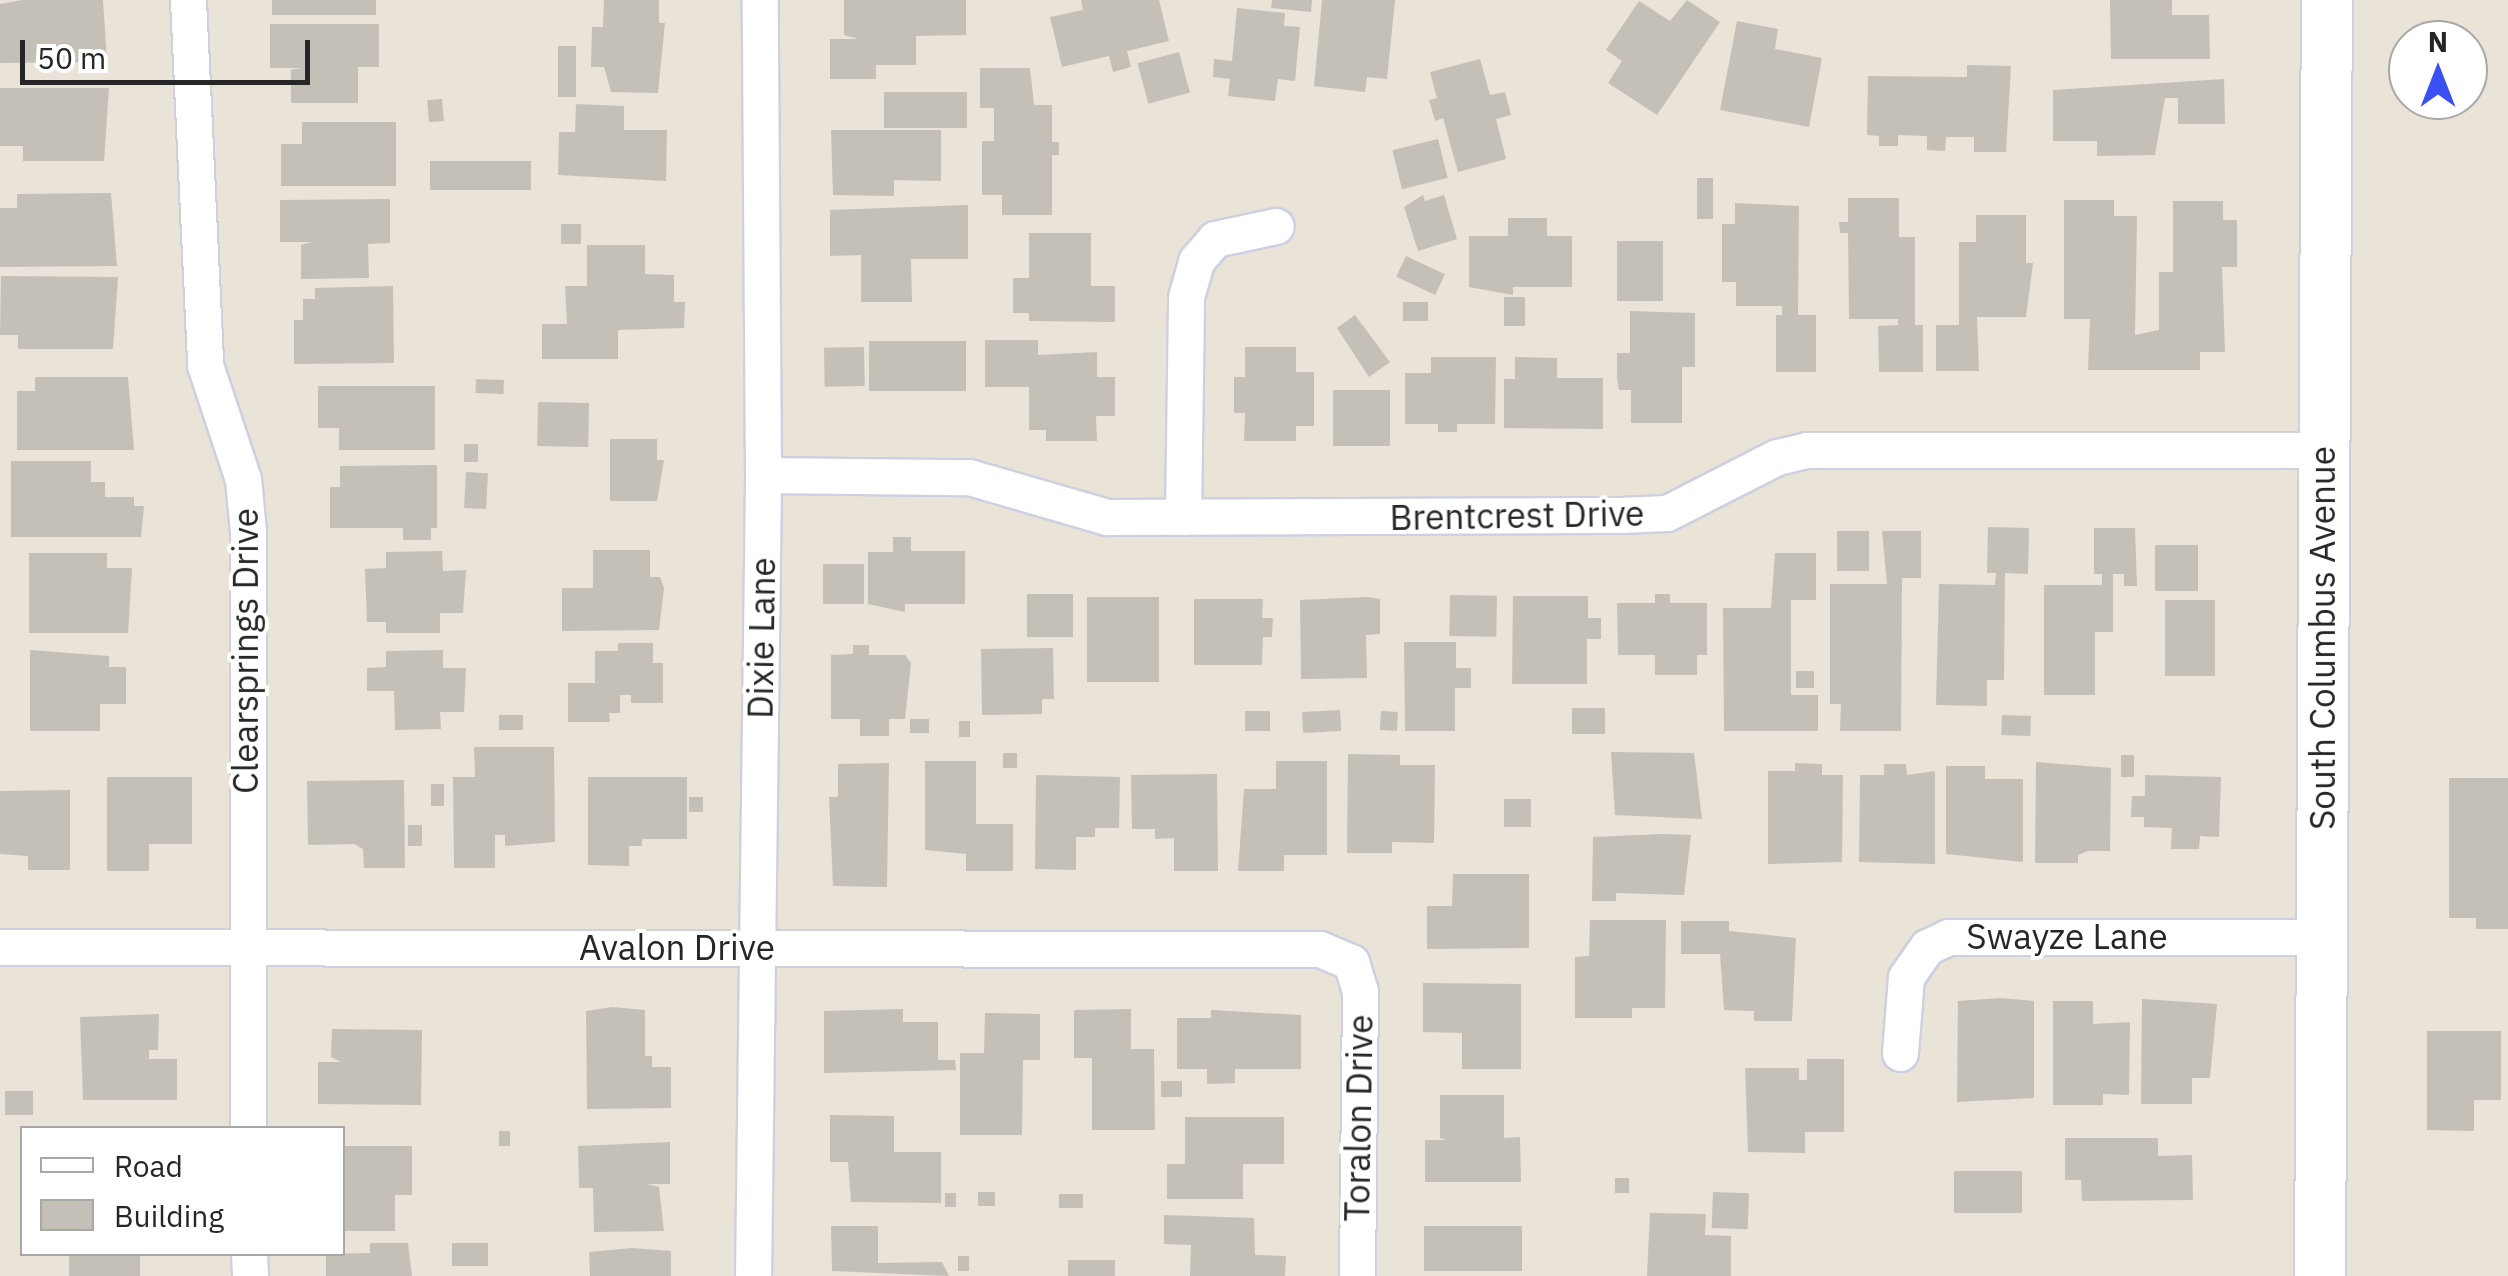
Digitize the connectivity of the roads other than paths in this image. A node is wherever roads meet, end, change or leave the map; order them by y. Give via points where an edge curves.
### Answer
1 (188, 0) edge
2 (760, 0) edge
3 (2328, 0) edge
4 (1276, 226) dead end
5 (2322, 450) junction
6 (763, 475) junction
7 (1183, 516) junction
8 (2322, 937) junction
9 (0, 946) edge
10 (246, 946) junction
11 (758, 947) junction
12 (1351, 962) joint
13 (1900, 1053) dead end
14 (248, 1126) edge
15 (753, 1276) edge
16 (1357, 1276) edge
17 (2320, 1276) edge

1 - 10 street, Clearsprings Drive via 204,365 243,479 248,532
2 - 6 street, Dixie Lane
3 - 5 main road, South Columbus Avenue
4 - 7 street via 1215,239 1196,260 1186,297
5 - 7 street, Brentcrest Drive via 1807,450 1778,457 1667,513
5 - 8 main road, South Columbus Avenue
6 - 7 street, Brentcrest Drive via 952,475 1107,516
6 - 11 street, Dixie Lane
8 - 13 street, Swayze Lane via 1948,936 1927,947 1906,976
8 - 17 main road, South Columbus Avenue
9 - 10 street, Avalon Drive
10 - 11 street, Avalon Drive
10 - 14 street, Clearsprings Drive
11 - 12 street, Avalon Drive via 1294,947
11 - 15 street, Dixie Lane
12 - 16 street, Toralon Drive via 1360,992

